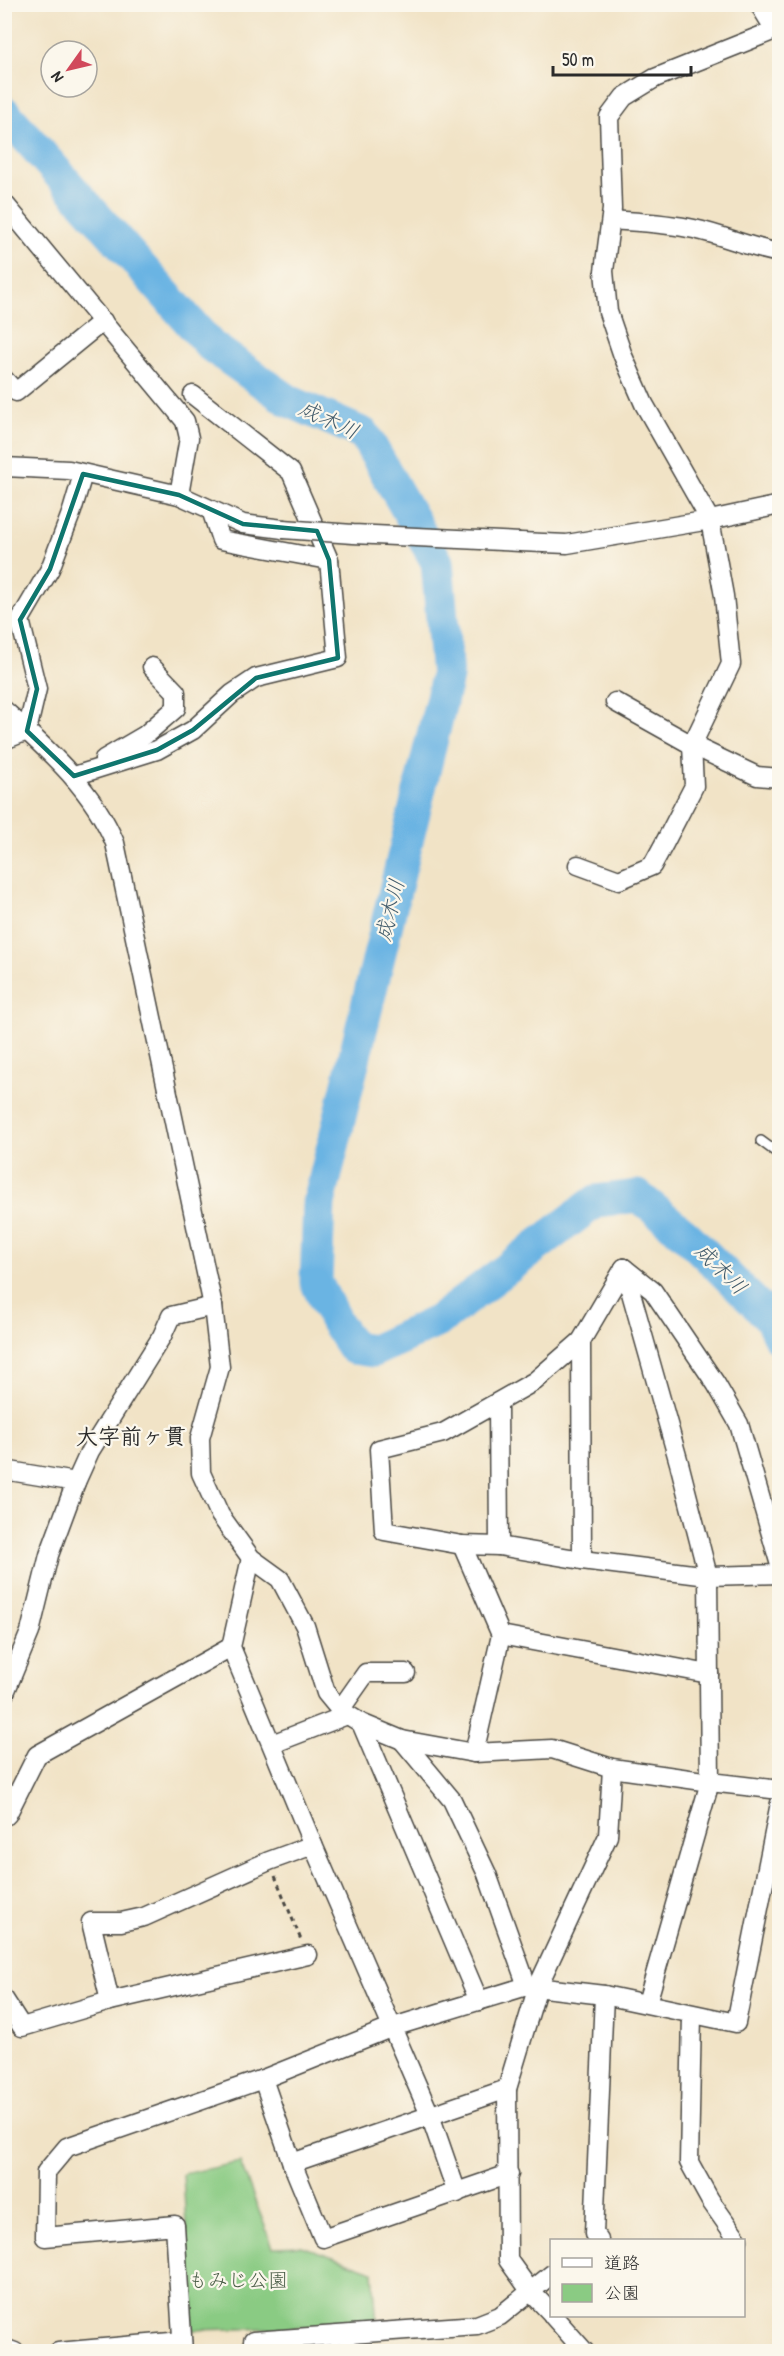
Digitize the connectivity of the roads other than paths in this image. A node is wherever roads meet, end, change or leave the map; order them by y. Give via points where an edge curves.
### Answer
1 (759, 4) edge
2 (777, 29) edge
3 (5, 206) edge
4 (611, 220) junction
5 (780, 253) edge
6 (104, 321) junction
7 (4, 379) edge
8 (193, 395) dead end
9 (4, 468) edge
10 (83, 474) junction
11 (179, 495) junction
12 (780, 505) edge
13 (212, 510) junction
14 (710, 520) junction
15 (330, 560) junction
16 (152, 668) dead end
17 (615, 702) dead end
18 (4, 710) edge
19 (27, 731) junction
20 (4, 740) edge
21 (692, 745) junction
22 (74, 776) junction
23 (780, 778) edge
24 (578, 865) dead end
25 (761, 1141) dead end
26 (780, 1155) edge
27 (624, 1268) junction
28 (213, 1306) junction
29 (581, 1341) junction
30 (498, 1404) junction
31 (4, 1470) edge
32 (76, 1482) junction
33 (462, 1545) junction
34 (498, 1546) junction
35 (251, 1558) junction
36 (582, 1560) junction
37 (780, 1565) edge
38 (780, 1574) edge
39 (708, 1576) junction
40 (501, 1635) junction
41 (231, 1647) junction
42 (406, 1673) dead end
43 (710, 1674) junction
44 (4, 1695) edge
45 (349, 1716) junction
46 (402, 1740) junction
47 (272, 1744) junction
48 (474, 1752) junction
49 (612, 1768) junction
50 (710, 1782) junction
51 (780, 1790) edge
52 (780, 1803) edge
53 (4, 1814) edge
54 (313, 1845) junction
55 (308, 1955) road end
56 (532, 1986) junction
57 (604, 1995) junction
58 (4, 2000) edge
59 (110, 2001) junction
60 (479, 2001) junction
61 (647, 2003) junction
62 (692, 2015) junction
63 (393, 2027) junction
64 (263, 2079) junction
65 (507, 2089) junction
66 (430, 2115) junction
67 (292, 2163) junction
68 (509, 2174) junction
69 (457, 2193) junction
70 (594, 2238) edge
71 (737, 2239) edge
72 (550, 2276) edge
73 (531, 2292) junction
74 (550, 2313) edge
75 (554, 2317) edge
76 (182, 2346) edge
77 (4, 2348) edge
78 (15, 2352) edge
79 (58, 2352) edge
80 (254, 2352) edge
81 (585, 2352) edge

1 - 2 street
2 - 4 street via 655,78 624,97 609,117
3 - 6 street
4 - 5 street via 696,229
4 - 14 street via 604,271 608,312 644,404
6 - 7 street via 16,392
6 - 11 street via 185,421 189,438
8 - 15 street via 291,472
9 - 10 street
10 - 11 street
10 - 19 street via 50,569 20,620 37,689
11 - 13 street
12 - 14 street
13 - 14 street, bridge via 243,524 283,529 567,544
13 - 15 street via 221,540
14 - 21 street via 731,664
15 - 22 street via 338,658 256,678 193,730 157,750
16 - 22 street via 176,692 176,708 145,735
17 - 21 street
18 - 19 street
19 - 20 street
19 - 22 street
21 - 23 street via 757,776
21 - 24 street via 694,786 652,866 620,880
22 - 28 street via 115,843
25 - 26 lane
27 - 29 street
27 - 37 street via 653,1291 739,1424
27 - 39 street
28 - 32 street via 171,1316 90,1451
28 - 35 street via 220,1367 200,1438 201,1473 220,1515
29 - 30 street via 536,1381
29 - 36 street
30 - 33 street via 443,1433 379,1449 384,1531
30 - 34 street
31 - 32 street
32 - 44 street via 49,1555 30,1632
33 - 34 street
33 - 40 street
34 - 36 street
35 - 41 street
35 - 45 street via 279,1579 305,1626 326,1693
36 - 39 street
38 - 39 street
39 - 43 street
40 - 43 street
40 - 48 street
41 - 47 street
41 - 53 street via 37,1755 7,1815
42 - 45 street via 366,1673
43 - 50 street
45 - 46 street
45 - 47 street
45 - 60 street
46 - 48 street
46 - 56 street via 452,1800
47 - 54 street
48 - 49 street via 552,1749
49 - 50 street
49 - 56 street via 608,1836
50 - 51 street
50 - 61 street
52 - 62 street via 736,2023
54 - 59 street via 144,1917 91,1922
54 - 63 street
55 - 59 street
56 - 57 street
56 - 60 street
56 - 65 street
57 - 61 street
57 - 70 street
58 - 59 street via 22,2027
60 - 63 street
61 - 62 street
62 - 71 street via 689,2162
63 - 64 street
63 - 66 street
64 - 67 street
64 - 76 street via 67,2147 45,2172 45,2237 175,2225
65 - 66 street
65 - 68 street
66 - 67 street
66 - 69 street
67 - 69 street via 322,2238
68 - 69 street
68 - 73 street via 508,2260
72 - 73 street
73 - 74 street
73 - 80 street via 500,2316 477,2325 253,2341
75 - 81 street
76 - 79 street
77 - 78 street

